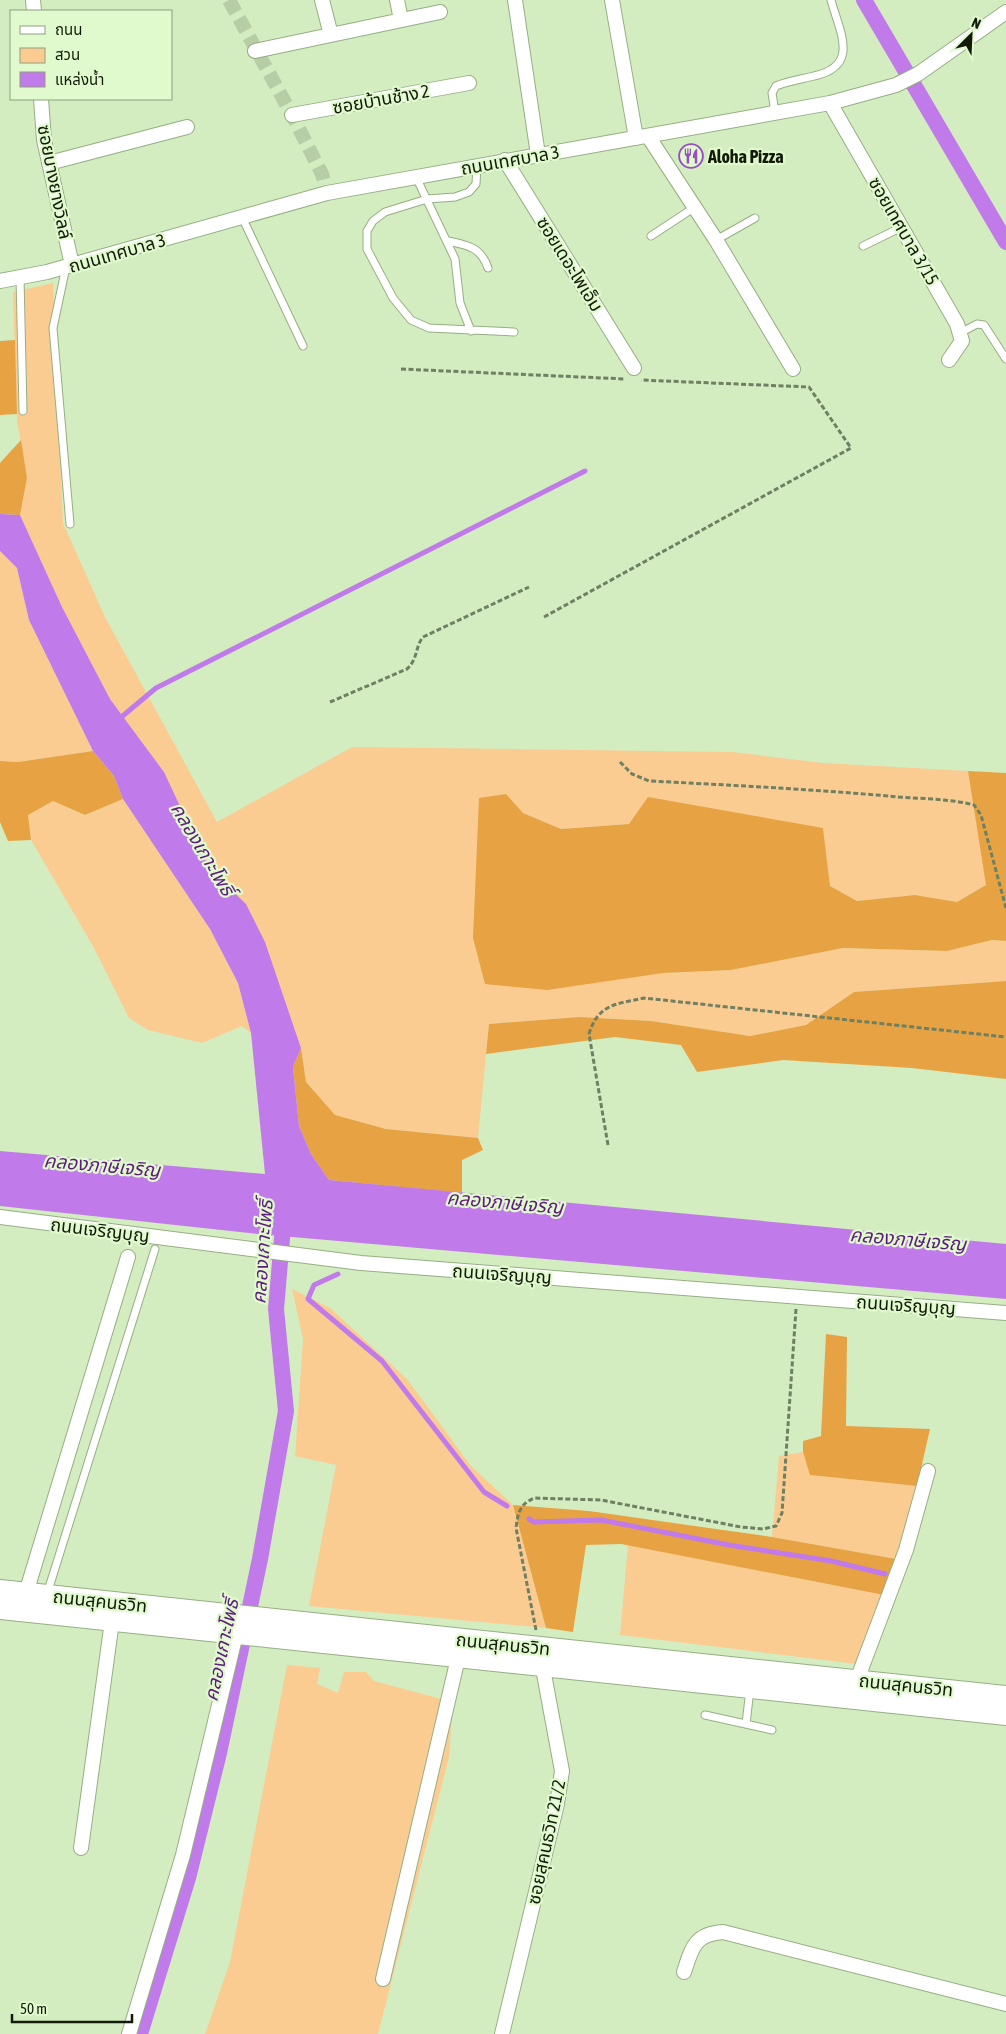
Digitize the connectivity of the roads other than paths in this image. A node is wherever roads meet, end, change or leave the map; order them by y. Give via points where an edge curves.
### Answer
1 (322, 0) edge
2 (397, 0) edge
3 (515, 0) edge
4 (612, 0) edge
5 (831, 0) edge
6 (440, 12) dead end
7 (1006, 12) edge
8 (401, 20) junction
9 (332, 35) junction
10 (256, 51) dead end
11 (469, 83) dead end
12 (41, 100) edge
13 (830, 103) junction
14 (775, 112) junction
15 (292, 115) dead end
16 (187, 127) dead end
17 (642, 137) junction
18 (538, 155) junction
19 (505, 160) junction
20 (49, 164) junction
21 (477, 165) junction
22 (415, 176) junction
23 (427, 199) junction
24 (695, 208) junction
25 (242, 217) junction
26 (755, 218) dead end
27 (902, 227) junction
28 (651, 236) dead end
29 (716, 240) junction
30 (448, 241) junction
31 (863, 246) dead end
32 (69, 266) junction
33 (488, 268) dead end
34 (20, 278) junction
35 (0, 281) edge
36 (471, 330) junction
37 (514, 332) dead end
38 (960, 333) junction
39 (304, 346) dead end
40 (1006, 359) edge
41 (948, 360) dead end
42 (793, 369) dead end
43 (635, 375) road end
44 (22, 411) dead end
45 (70, 524) dead end
46 (0, 1218) edge
47 (155, 1249) dead end
48 (128, 1257) dead end
49 (1006, 1313) edge
50 (928, 1471) dead end
51 (0, 1590) edge
52 (26, 1592) junction
53 (44, 1604) junction
54 (0, 1609) edge
55 (112, 1621) junction
56 (236, 1634) junction
57 (541, 1657) junction
58 (458, 1658) junction
59 (857, 1680) junction
60 (750, 1688) junction
61 (1006, 1696) edge
62 (705, 1715) dead end
63 (1006, 1715) edge
64 (746, 1724) junction
65 (772, 1730) dead end
66 (81, 1848) dead end
67 (684, 1972) dead end
68 (383, 1980) dead end
69 (1006, 2004) edge
70 (129, 2034) edge
71 (502, 2034) edge

1 - 9 street
2 - 8 street
3 - 18 street
4 - 17 street
5 - 14 lane via 843,44 841,62 825,74 776,86 772,93
6 - 8 street
7 - 13 street, ถนนเทศบาล 3 via 918,74 896,85
8 - 9 street
9 - 10 street
11 - 15 street, ซอยบ้านช้าง 2
12 - 20 street, ซอยบางยางวิลล์
13 - 14 street, ถนนเทศบาล 3
13 - 27 street, ซอยเทศบาล 3/15
14 - 17 street, ถนนเทศบาล 3
16 - 20 street
17 - 18 street, ถนนเทศบาล 3
17 - 24 street
18 - 19 street, ถนนเทศบาล 3
19 - 21 street, ถนนเทศบาล 3
19 - 43 street, ซอยเดอะโพเอ็ม
20 - 32 street, ซอยบางยางวิลล์
21 - 22 street, ถนนเทศบาล 3
21 - 23 lane via 476,184 470,192 455,197
22 - 23 lane
22 - 25 street, ถนนเทศบาล 3 via 328,193
23 - 30 lane
23 - 36 lane via 385,212 372,221 367,231 367,249 393,298 411,320 429,328
24 - 28 lane
24 - 29 street
25 - 32 street, ถนนเทศบาล 3
25 - 39 lane
26 - 29 lane
27 - 31 lane
27 - 38 street, ซอยเทศบาล 3/15
29 - 42 street
30 - 33 lane via 478,250
30 - 36 lane via 455,259 460,303
32 - 34 street, ถนนเทศบาล 3
32 - 45 lane via 53,328
34 - 35 street, ถนนเทศบาล 3
34 - 44 lane
36 - 37 lane
38 - 40 lane via 977,324 984,325
38 - 41 street via 961,345
46 - 49 street, ถนนเจริญบุญ via 361,1263
47 - 53 lane
48 - 52 street
50 - 59 street via 906,1550
51 - 52 main road, ถนนสุคนธวิท
52 - 53 main road, ถนนสุคนธวิท
53 - 54 main road, ถนนสุคนธวิท
53 - 55 main road, ถนนสุคนธวิท
53 - 57 main road, ถนนสุคนธวิท
55 - 56 main road, ถนนสุคนธวิท
55 - 66 street
56 - 58 main road, ถนนสุคนธวิท
56 - 70 street via 183,1855
57 - 58 main road, ถนนสุคนธวิท
57 - 59 main road, ถนนสุคนธวิท
57 - 60 main road, ถนนสุคนธวิท
57 - 71 street, ซอยสุคนธวิท 21/2 via 562,1771
58 - 68 street
59 - 61 main road, ถนนสุคนธวิท
60 - 63 main road, ถนนสุคนธวิท
60 - 64 lane
62 - 64 lane
64 - 65 lane
67 - 69 street via 699,1939 708,1933 723,1932

